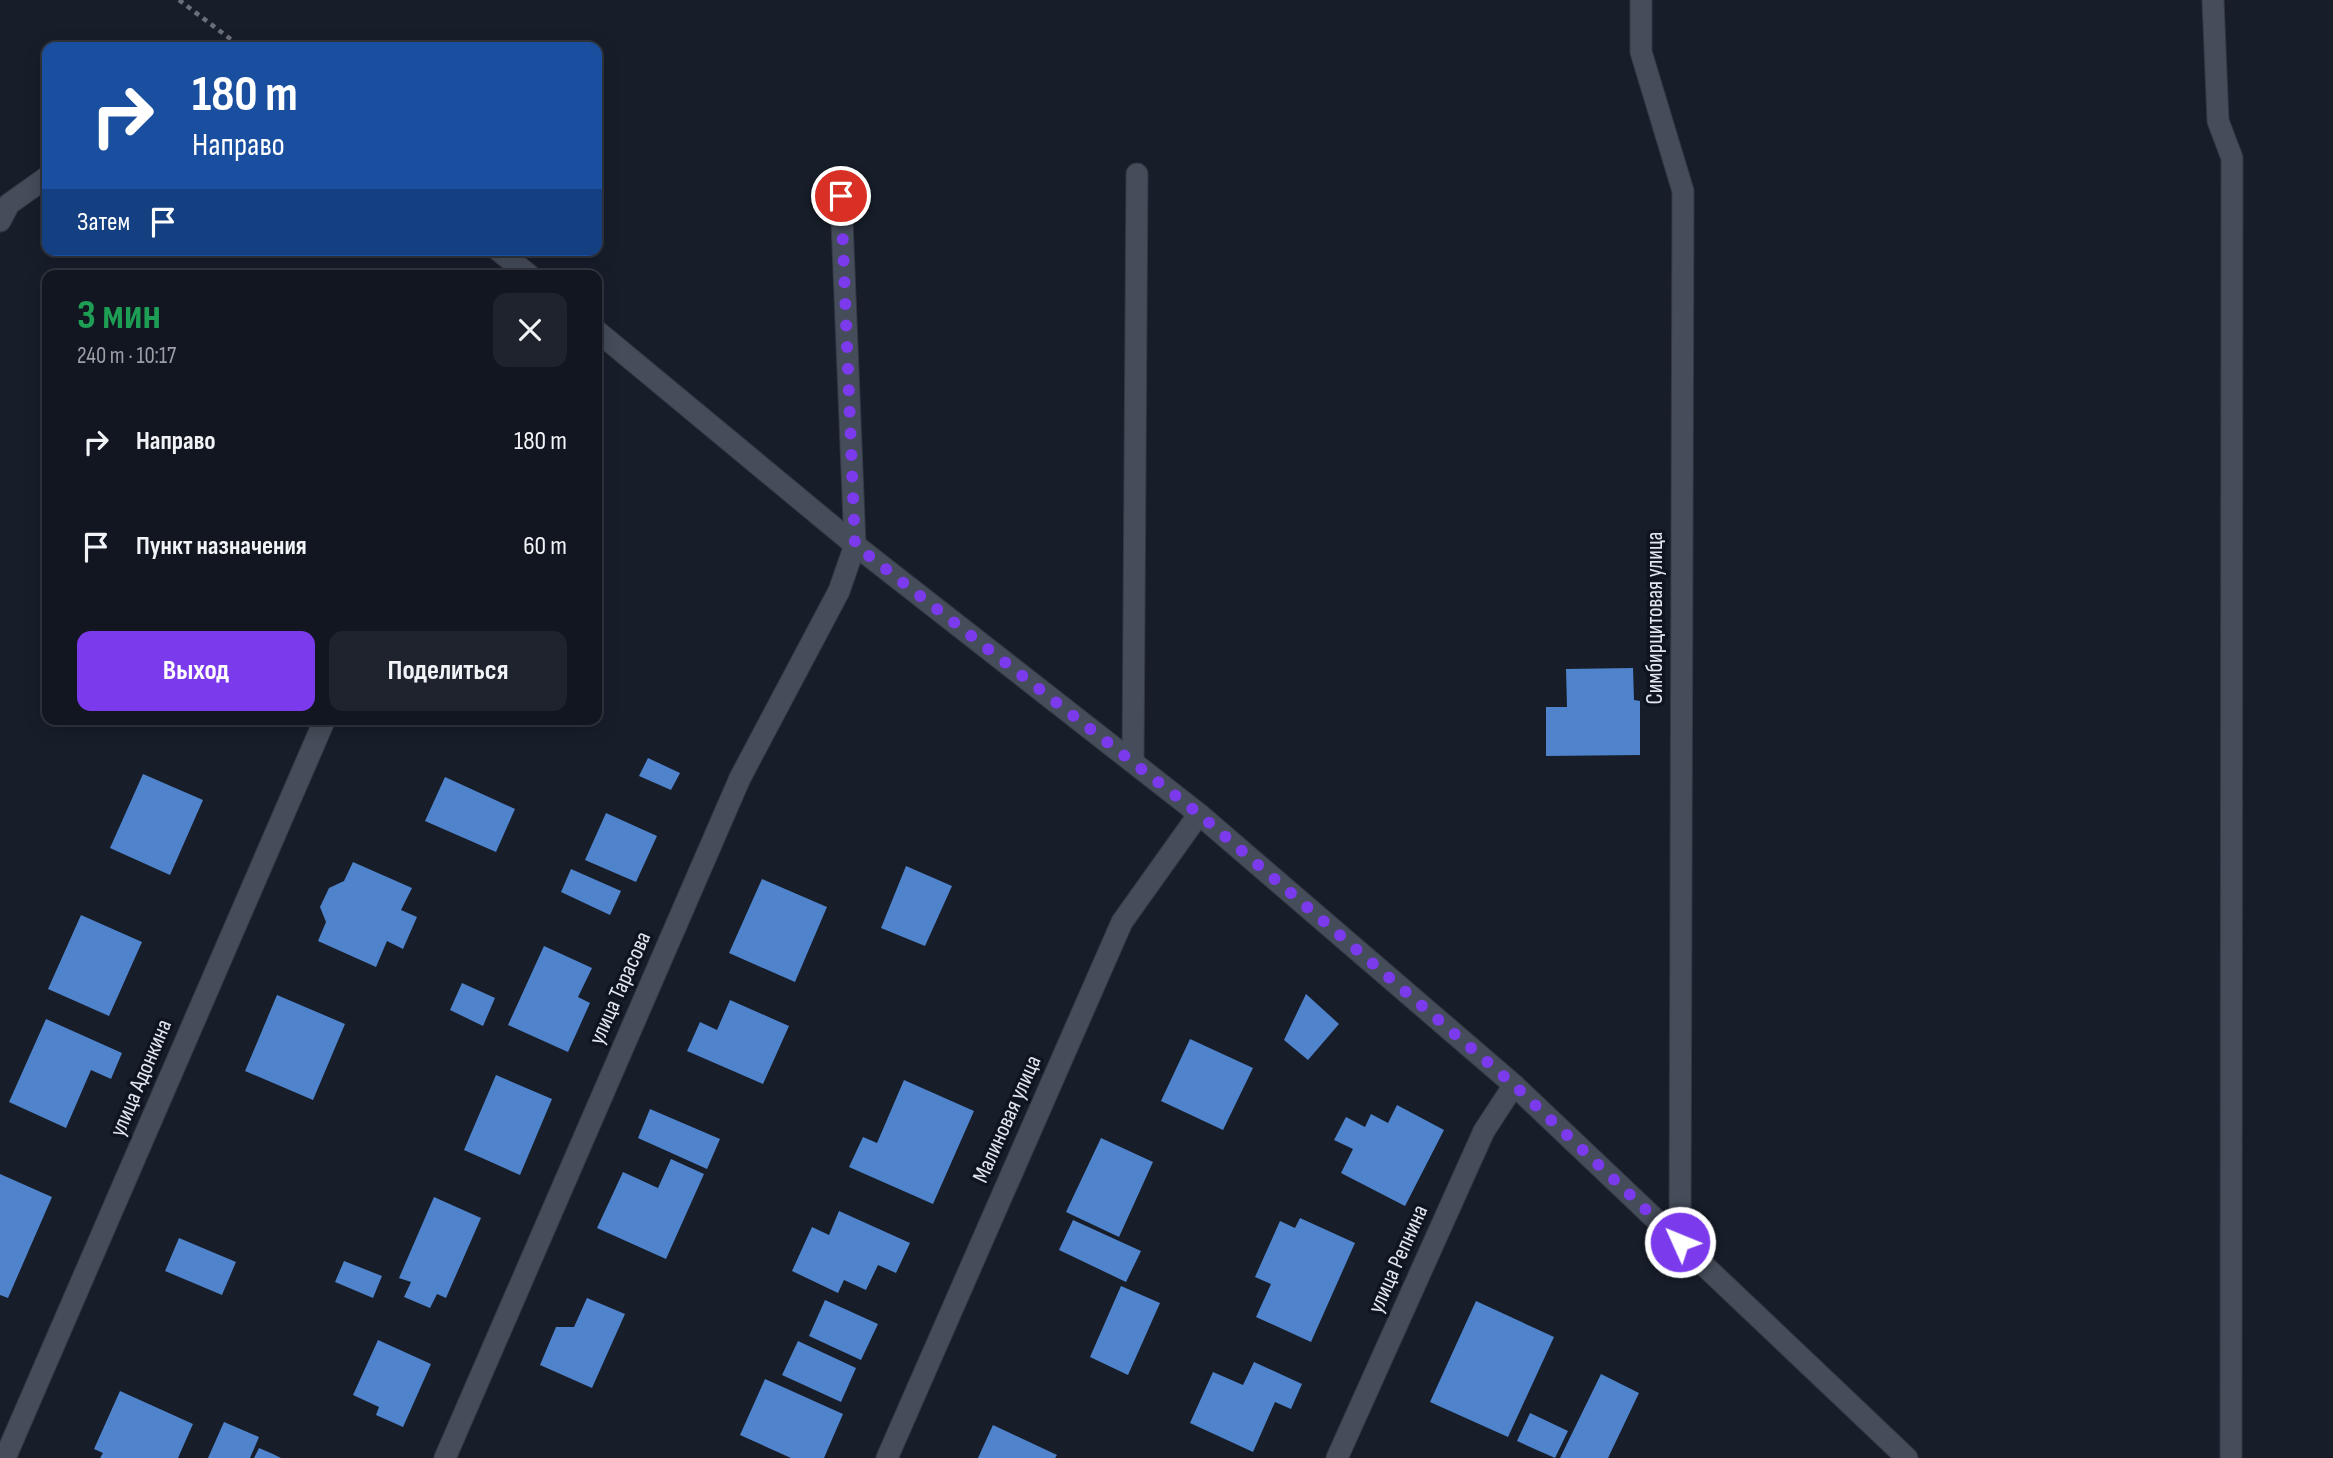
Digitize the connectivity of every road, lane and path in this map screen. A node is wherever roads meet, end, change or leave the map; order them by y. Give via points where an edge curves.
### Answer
1 (179, 0) edge
2 (1641, 0) edge
3 (2213, 0) edge
4 (234, 42) edge
5 (1137, 174) dead end
6 (42, 181) edge
7 (841, 196) dead end
8 (0, 221) edge
9 (505, 256) edge
10 (523, 270) edge
11 (602, 335) edge
12 (855, 545) junction
13 (322, 725) edge
14 (1133, 762) junction
15 (1199, 814) junction
16 (1514, 1085) junction
17 (1680, 1242) junction
18 (5, 1458) edge
19 (444, 1458) edge
20 (887, 1458) edge
21 (1337, 1458) edge
22 (1907, 1458) edge
23 (2231, 1458) edge

1 - 4 path
2 - 17 street, Симбирцитовая улица via 1641,52 1683,191
3 - 23 street via 2218,121 2232,158
5 - 14 street
6 - 8 street via 9,204
7 - 12 street
9 - 10 street
11 - 12 street
12 - 14 street
12 - 19 street, улица Тарасова via 839,591 740,778
13 - 18 street, улица Адонкина
14 - 15 street
15 - 16 street
15 - 20 street, Малиновая улица via 1122,922
16 - 17 street
16 - 21 street, улица Репнина via 1484,1131
17 - 22 street

